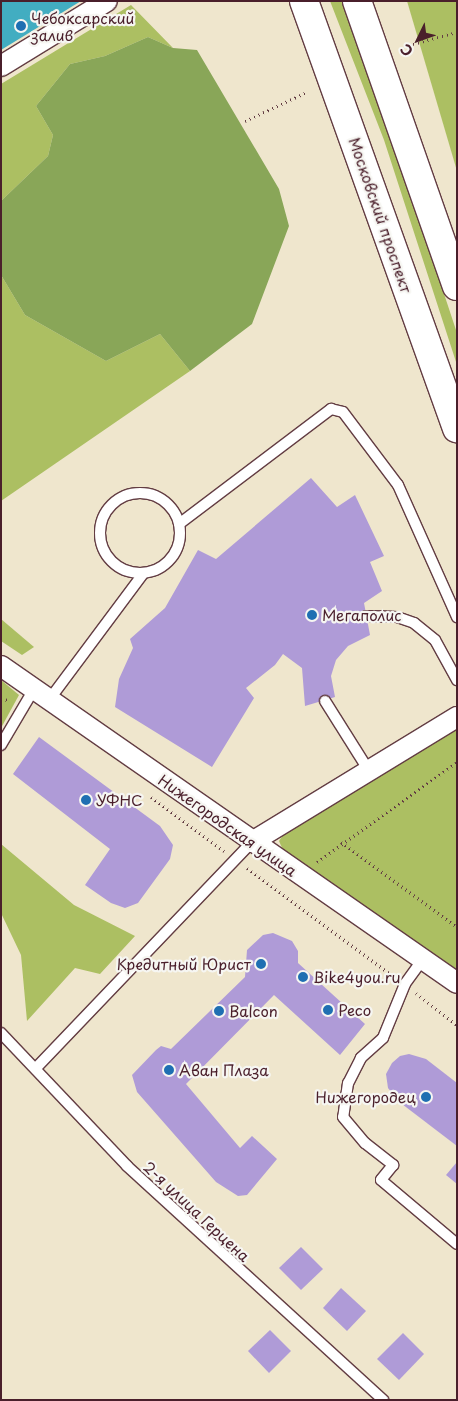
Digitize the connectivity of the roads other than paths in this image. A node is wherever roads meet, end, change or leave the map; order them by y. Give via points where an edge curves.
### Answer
1 (107, 1) edge
2 (304, 1) edge
3 (357, 1) edge
4 (1, 66) edge
5 (457, 286) edge
6 (457, 428) edge
7 (179, 524) junction
8 (143, 574) junction
9 (366, 616) dead end
10 (457, 617) edge
11 (1, 666) edge
12 (457, 680) edge
13 (41, 694) junction
14 (325, 702) dead end
15 (457, 717) edge
16 (1, 745) edge
17 (369, 771) junction
18 (252, 842) junction
19 (423, 959) junction
20 (457, 983) edge
21 (1, 1033) edge
22 (36, 1068) junction
23 (457, 1244) edge
24 (383, 1400) edge

1 - 4 street
2 - 6 main road, Московский проспект
3 - 5 main road
7 - 8 lane via 176,551 168,562
7 - 8 lane via 174,511 152,494 124,496 105,512 100,524 102,549 119,568
7 - 10 lane via 331,409 343,412 398,485
8 - 13 lane
9 - 12 lane via 397,617 414,623 435,640
11 - 13 street, Нижегородская улица
13 - 16 lane
13 - 18 street, Нижегородская улица
14 - 17 lane
15 - 17 street
17 - 18 street
18 - 19 street, Нижегородская улица
18 - 22 lane
19 - 20 street, Нижегородская улица
19 - 23 lane via 405,984 383,1038 361,1058 348,1083 343,1117 365,1143 393,1165 381,1180
21 - 22 lane, 2-я улица Герцена
22 - 24 lane, 2-я улица Герцена via 127,1166

